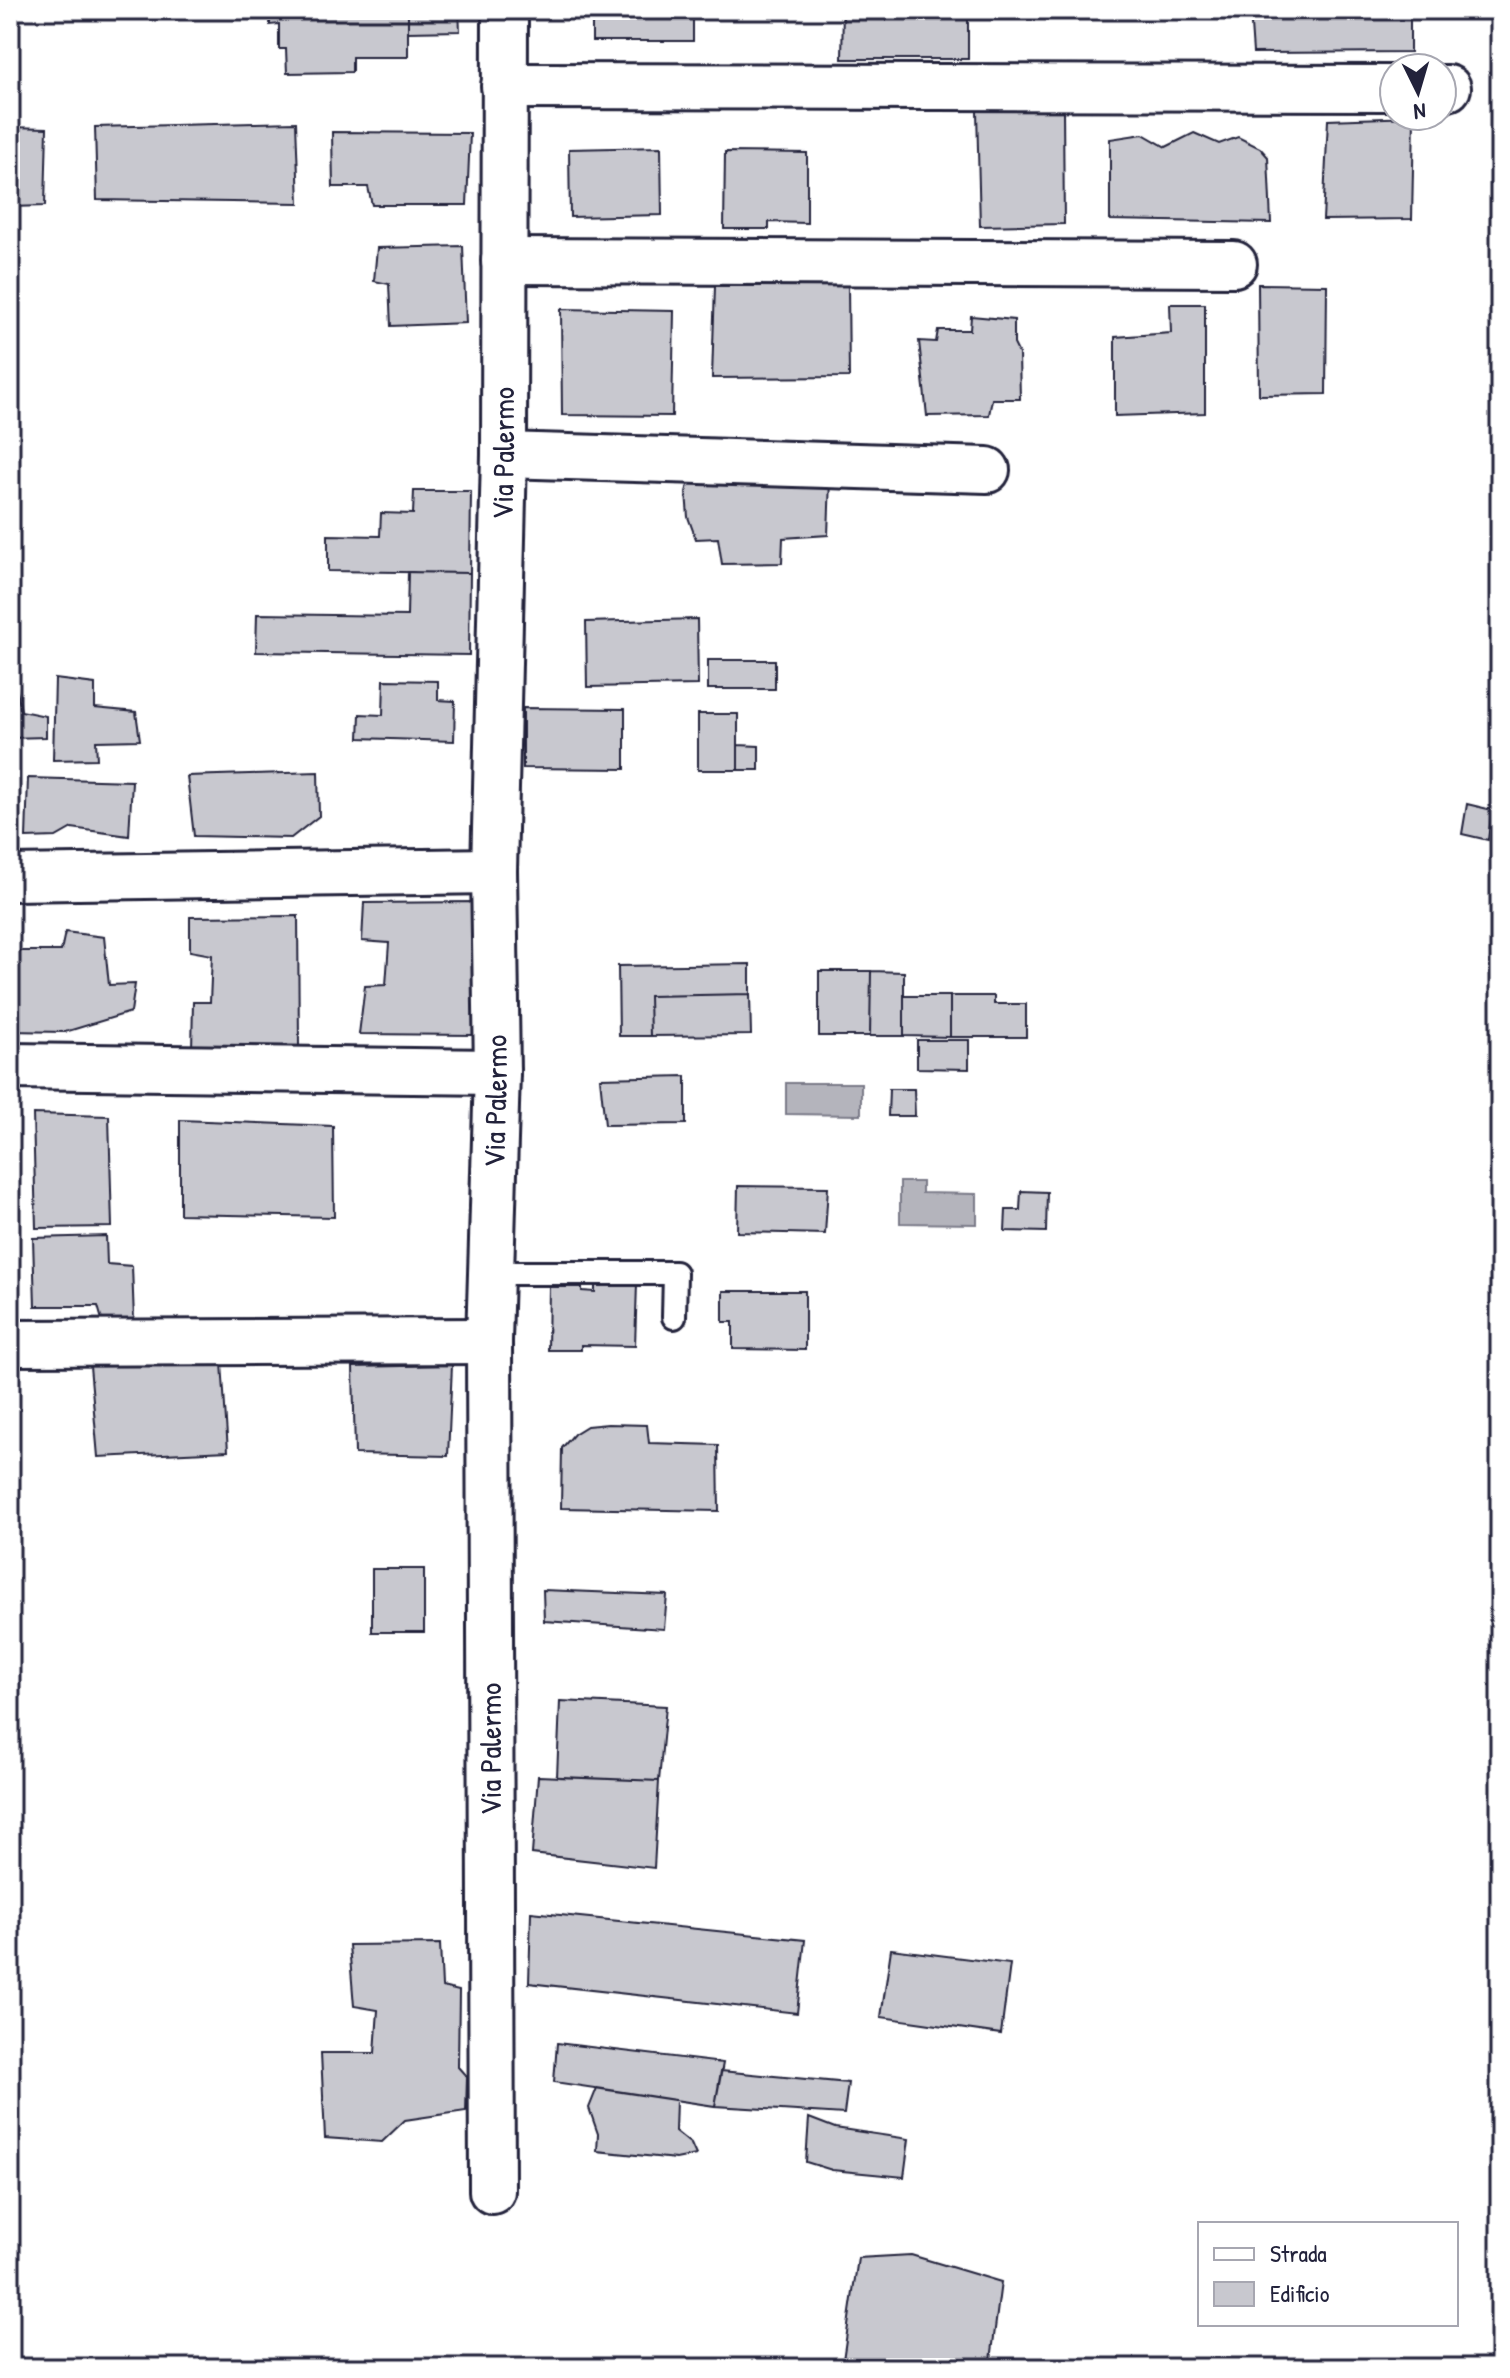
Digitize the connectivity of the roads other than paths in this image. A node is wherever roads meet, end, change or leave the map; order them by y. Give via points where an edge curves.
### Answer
1 (505, 10) edge
2 (504, 86) junction
3 (1378, 88) edge
4 (504, 261) junction
5 (1234, 264) dead end
6 (504, 455) junction
7 (987, 470) dead end
8 (494, 871) junction
9 (10, 878) edge
10 (10, 1066) edge
11 (497, 1072) junction
12 (491, 1273) junction
13 (674, 1317) dead end
14 (489, 1341) junction
15 (10, 1343) edge
16 (492, 2191) dead end

1 - 2 street, Via Palermo
2 - 3 street
2 - 4 street, Via Palermo
4 - 5 street
4 - 6 street, Via Palermo
6 - 7 street
6 - 8 street, Via Palermo
8 - 9 street
8 - 11 street, Via Palermo
10 - 11 street
11 - 12 street, Via Palermo
12 - 13 lane via 675,1273
12 - 14 street, Via Palermo
14 - 15 street
14 - 16 street, Via Palermo

